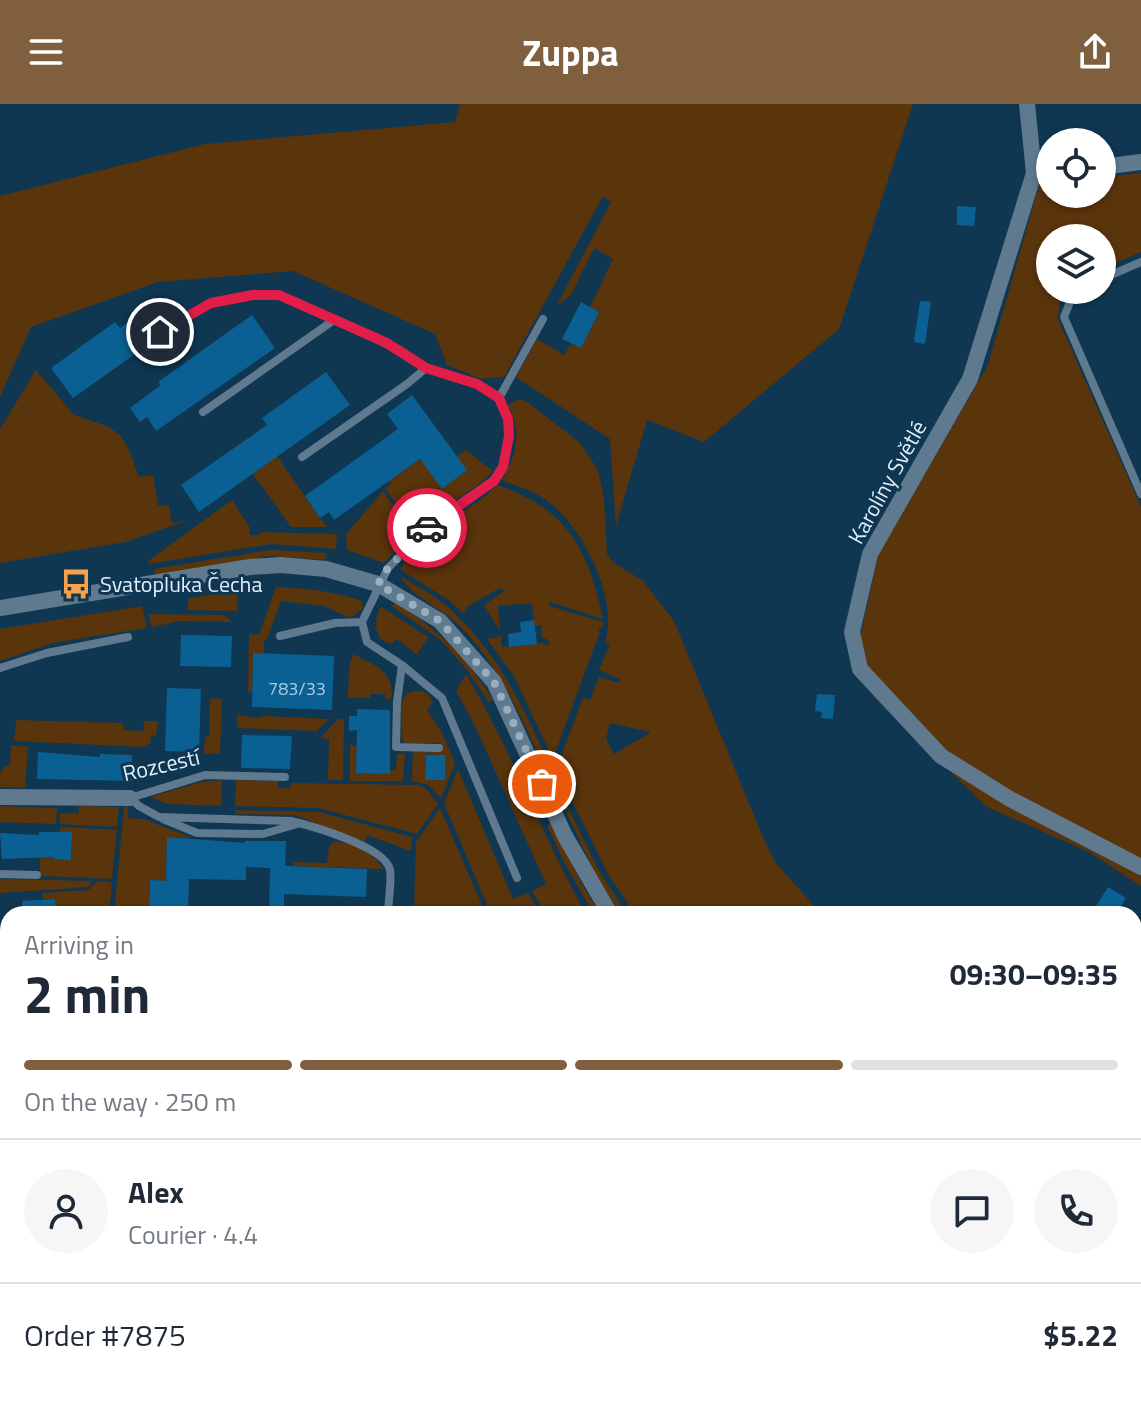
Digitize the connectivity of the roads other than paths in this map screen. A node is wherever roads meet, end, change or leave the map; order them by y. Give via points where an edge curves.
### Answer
1 (1027, 104) edge
2 (1036, 145) edge
3 (1141, 162) edge
4 (1116, 165) edge
5 (1036, 189) edge
6 (1141, 262) edge
7 (1116, 273) edge
8 (1069, 304) edge
9 (543, 319) dead end
10 (334, 320) junction
11 (160, 332) dead end
12 (426, 368) junction
13 (499, 398) junction
14 (203, 412) dead end
15 (302, 457) dead end
16 (1141, 494) edge
17 (378, 584) junction
18 (0, 608) edge
19 (362, 622) junction
20 (280, 636) dead end
21 (128, 637) dead end
22 (402, 665) junction
23 (0, 668) edge
24 (439, 748) dead end
25 (285, 777) dead end
26 (0, 797) edge
27 (130, 798) junction
28 (159, 817) junction
29 (300, 823) junction
30 (1141, 867) edge
31 (0, 874) edge
32 (37, 875) dead end
33 (517, 878) dead end
34 (388, 906) edge
35 (605, 906) edge

1 - 2 street, Karolíny Světlé
3 - 4 street
5 - 30 street, Karolíny Světlé via 970,379 870,554 852,632 860,669 941,756 1010,799
6 - 7 lane
8 - 16 lane via 1064,317
9 - 13 lane
10 - 11 lane via 279,295 253,295 211,303
10 - 12 lane
10 - 14 lane
12 - 13 lane via 477,384
12 - 15 lane
13 - 17 lane via 509,436 503,467 494,481 436,520
17 - 18 street via 326,569 281,565
17 - 19 lane
17 - 35 street via 440,621 494,682 565,836
19 - 20 lane
19 - 22 lane via 367,642
21 - 23 lane
22 - 24 lane via 396,747
22 - 33 lane via 442,698
25 - 27 lane, Rozcestí via 205,775
26 - 27 street, Rozcestí
27 - 28 lane
28 - 29 lane
28 - 29 lane via 197,833 263,834
29 - 34 lane via 377,852 390,869
31 - 32 lane

